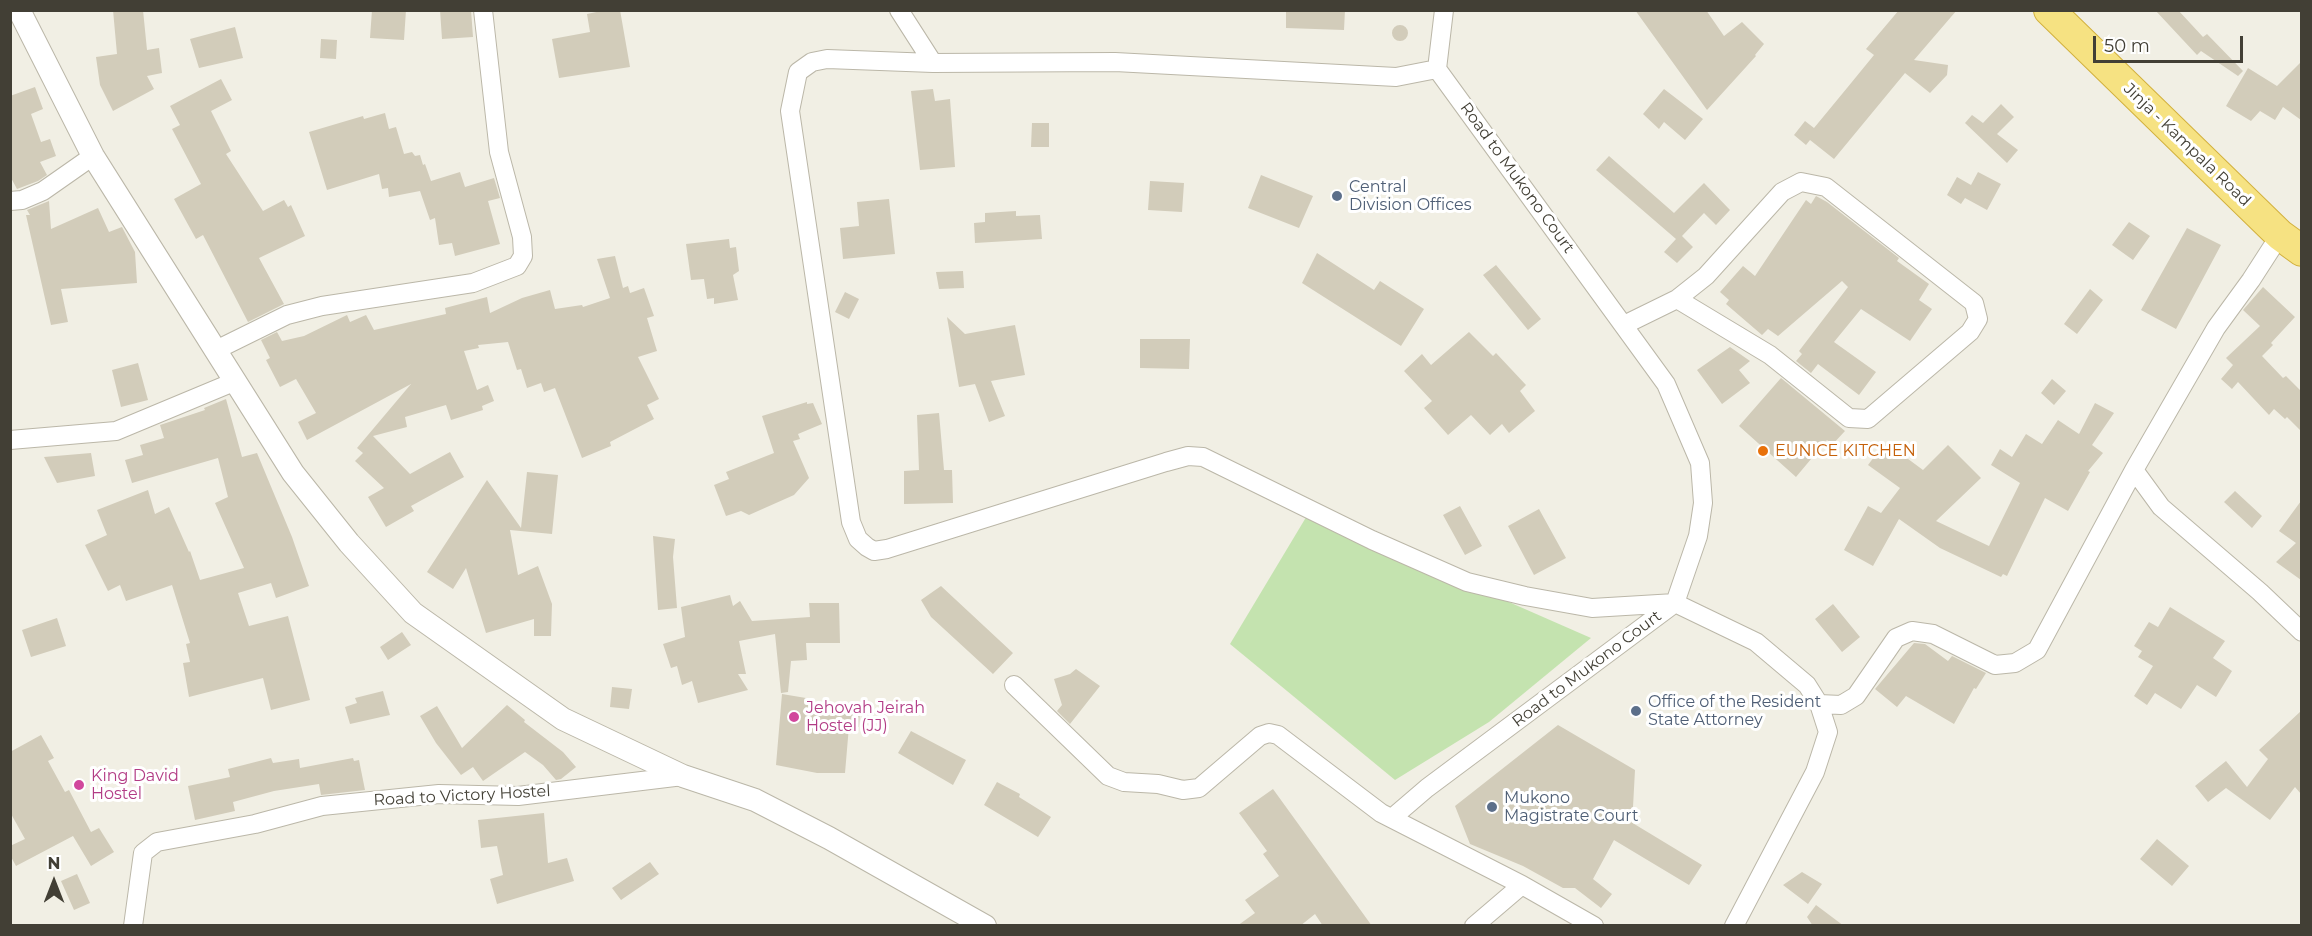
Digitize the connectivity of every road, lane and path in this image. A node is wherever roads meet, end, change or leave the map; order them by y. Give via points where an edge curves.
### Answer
1 (19, 10) edge
2 (483, 10) edge
3 (899, 10) edge
4 (1443, 10) edge
5 (2049, 10) edge
6 (933, 63) junction
7 (1437, 69) junction
8 (93, 156) junction
9 (10, 201) edge
10 (2291, 243) edge
11 (1677, 299) junction
12 (1624, 325) junction
13 (216, 350) junction
14 (236, 381) junction
15 (10, 440) edge
16 (2134, 470) junction
17 (1675, 603) junction
18 (2301, 632) edge
19 (1014, 685) dead end
20 (1819, 704) junction
21 (682, 776) junction
22 (1392, 818) junction
23 (1522, 885) junction
24 (133, 926) edge
25 (985, 926) edge
26 (1474, 926) edge
27 (1594, 926) edge
28 (1734, 926) edge

1 - 8 street
2 - 13 street via 499,152 522,237 523,256 517,266 463,285 287,315
3 - 6 street
4 - 7 street
5 - 10 highway, Jinja - Kampala Road
6 - 7 street via 1115,62 1396,76
6 - 17 street via 827,59 812,62 798,72 790,111 850,522 867,547 887,549 1166,462 1203,457 1467,582 1592,608
7 - 12 street, Road to Mukono Court
8 - 9 street via 44,191
8 - 13 street
10 - 16 street via 2211,338
11 - 11 street via 1706,276 1782,192 1802,182 1827,187 1974,303 1978,319 1970,332 1868,419 1859,419 1850,418 1770,355
11 - 12 street
12 - 17 street, Road to Mukono Court via 1666,384 1700,463 1702,502 1698,536
13 - 14 street
14 - 15 street via 116,431
14 - 21 street via 293,473 349,543 413,613 563,719
16 - 18 street via 2161,507
16 - 20 street via 2037,650 2015,663 1995,665 1933,634 1912,631 1896,638 1856,696 1841,705
17 - 20 street via 1756,642 1808,685
17 - 22 street, Road to Mukono Court
19 - 22 street via 1108,776 1124,782 1183,790 1199,788 1260,736 1269,733 1278,735
20 - 28 street via 1828,732 1815,772
21 - 24 street, Road to Victory Hostel via 518,796 439,794 322,806 255,824 157,842 143,853 140,862
21 - 25 street via 755,800
22 - 23 street
23 - 26 street
23 - 27 street

